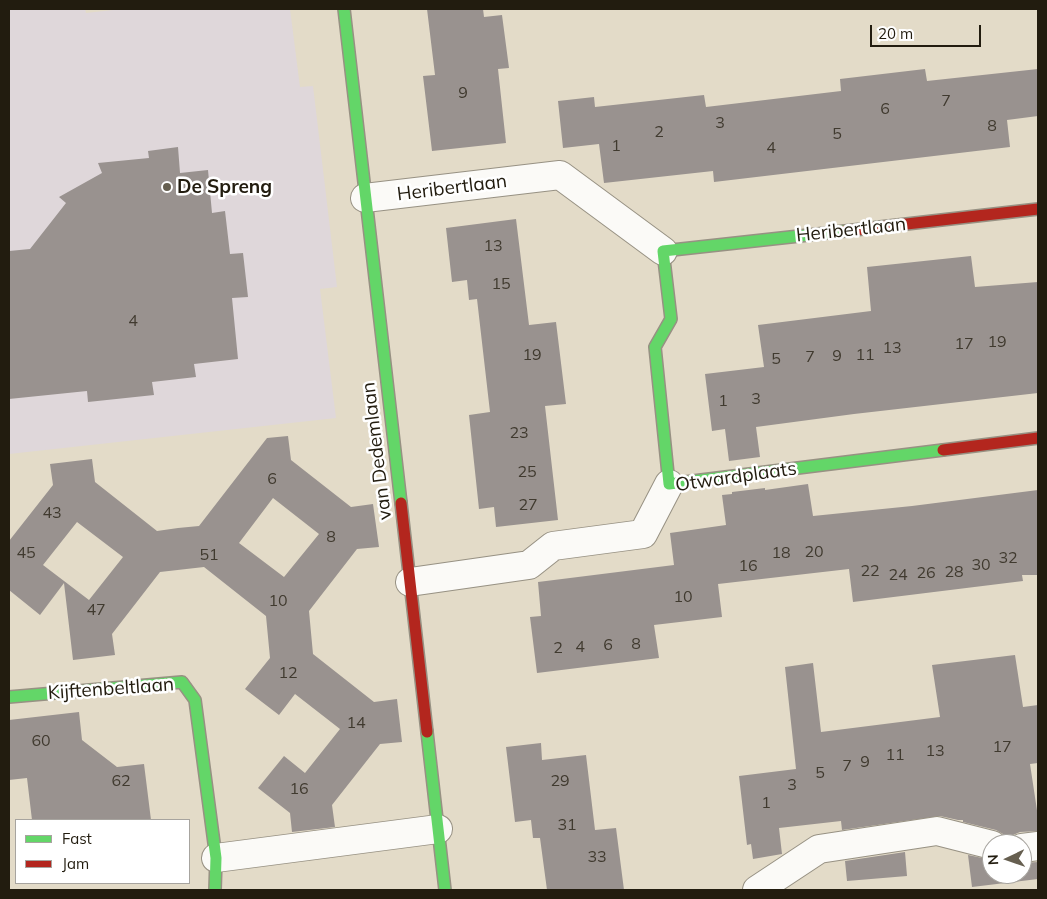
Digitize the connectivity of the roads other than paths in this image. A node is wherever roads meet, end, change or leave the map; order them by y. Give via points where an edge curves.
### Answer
1 (344, 9) edge
2 (365, 198) junction
3 (1038, 209) edge
4 (663, 251) junction
5 (1038, 438) edge
6 (669, 484) junction
7 (410, 582) junction
8 (9, 696) edge
9 (438, 829) junction
10 (982, 843) edge
11 (216, 858) junction
12 (215, 890) edge
13 (445, 890) edge
14 (758, 890) edge

1 - 2 street, van Dedemlaan
2 - 4 street, Heribertlaan via 560,175
2 - 7 street, van Dedemlaan
3 - 4 street, Heribertlaan
4 - 6 street via 670,319 655,347
5 - 6 street, Otwardplaats
6 - 7 street, Otwardplaats via 643,534 553,546 529,565
7 - 9 street, van Dedemlaan
8 - 11 street, Kijftenbeltlaan via 182,682 195,700
9 - 11 street
9 - 13 street, van Dedemlaan
10 - 14 street via 938,831 819,849
11 - 12 street, Kijftenbeltlaan

